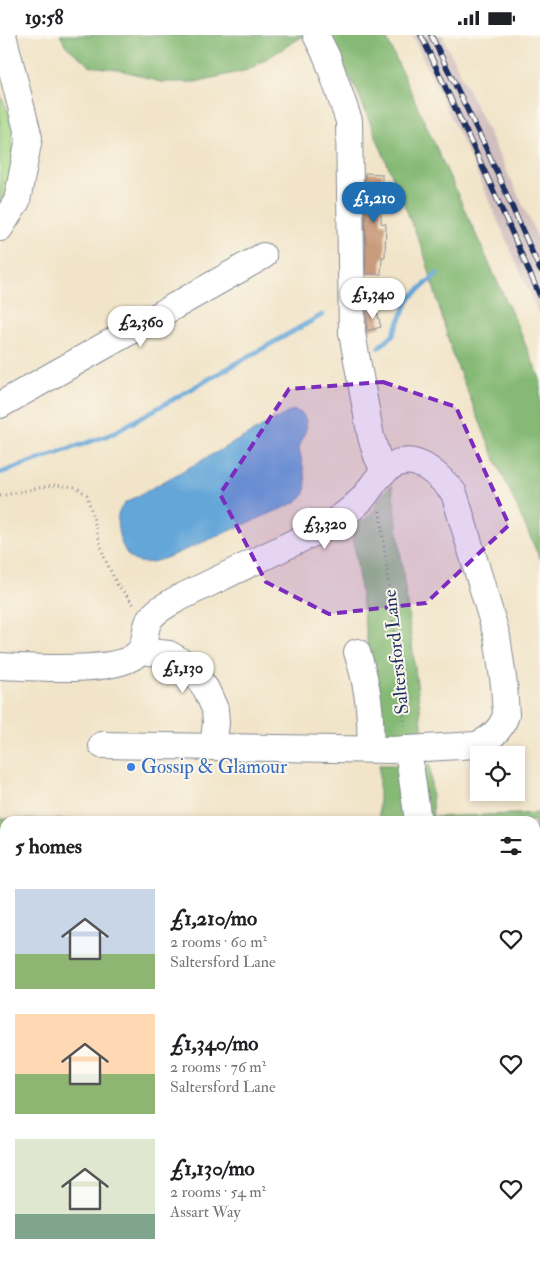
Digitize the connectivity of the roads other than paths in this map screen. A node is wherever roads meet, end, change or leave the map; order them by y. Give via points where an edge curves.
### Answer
1 (3, 35) edge
2 (316, 35) edge
3 (0, 228) edge
4 (263, 256) dead end
5 (0, 405) edge
6 (379, 477) junction
7 (140, 651) junction
8 (357, 652) dead end
9 (0, 666) edge
10 (102, 745) dead end
11 (214, 747) junction
12 (370, 749) junction
13 (408, 749) junction
14 (417, 816) edge

1 - 3 street via 29,138 17,201
2 - 6 street via 349,121 352,333
4 - 5 street
6 - 7 street via 346,515 158,610 148,622
6 - 13 street via 396,463 408,461 427,467 454,493 497,636 504,685 506,715 493,736 476,745
7 - 9 street via 133,658 104,667
7 - 11 street via 169,654 188,665 206,689 215,709
8 - 12 street via 369,695
10 - 11 street
11 - 12 street
12 - 13 street
13 - 14 street

